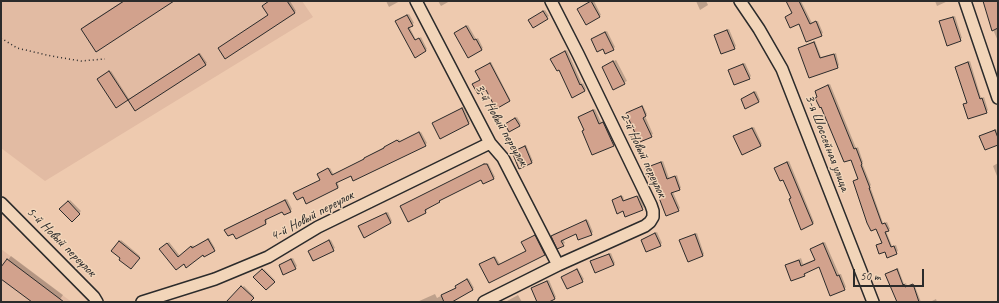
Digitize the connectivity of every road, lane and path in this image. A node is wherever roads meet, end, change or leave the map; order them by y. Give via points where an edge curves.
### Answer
1 (416, 1) edge
2 (551, 1) edge
3 (740, 1) edge
4 (965, 1) edge
5 (1, 38) edge
6 (105, 59) dead end
7 (998, 98) edge
8 (490, 143) junction
9 (1, 203) edge
10 (558, 265) junction
11 (871, 300) edge
12 (97, 302) edge
13 (142, 302) edge
14 (484, 302) edge

1 - 8 street, 3-й Новый переулок
2 - 10 street, 2-й Новый переулок via 653,211 653,217 645,226
3 - 11 street, 3-я Шоссейная улица via 782,69
4 - 7 street
5 - 6 path via 16,48 51,56 81,61
8 - 10 street, 3-й Новый переулок via 503,158
8 - 13 street, 4-й Новый переулок via 318,227 268,257 215,279
9 - 12 street, 5-й Новый переулок
10 - 14 street, 2-й Новый переулок

